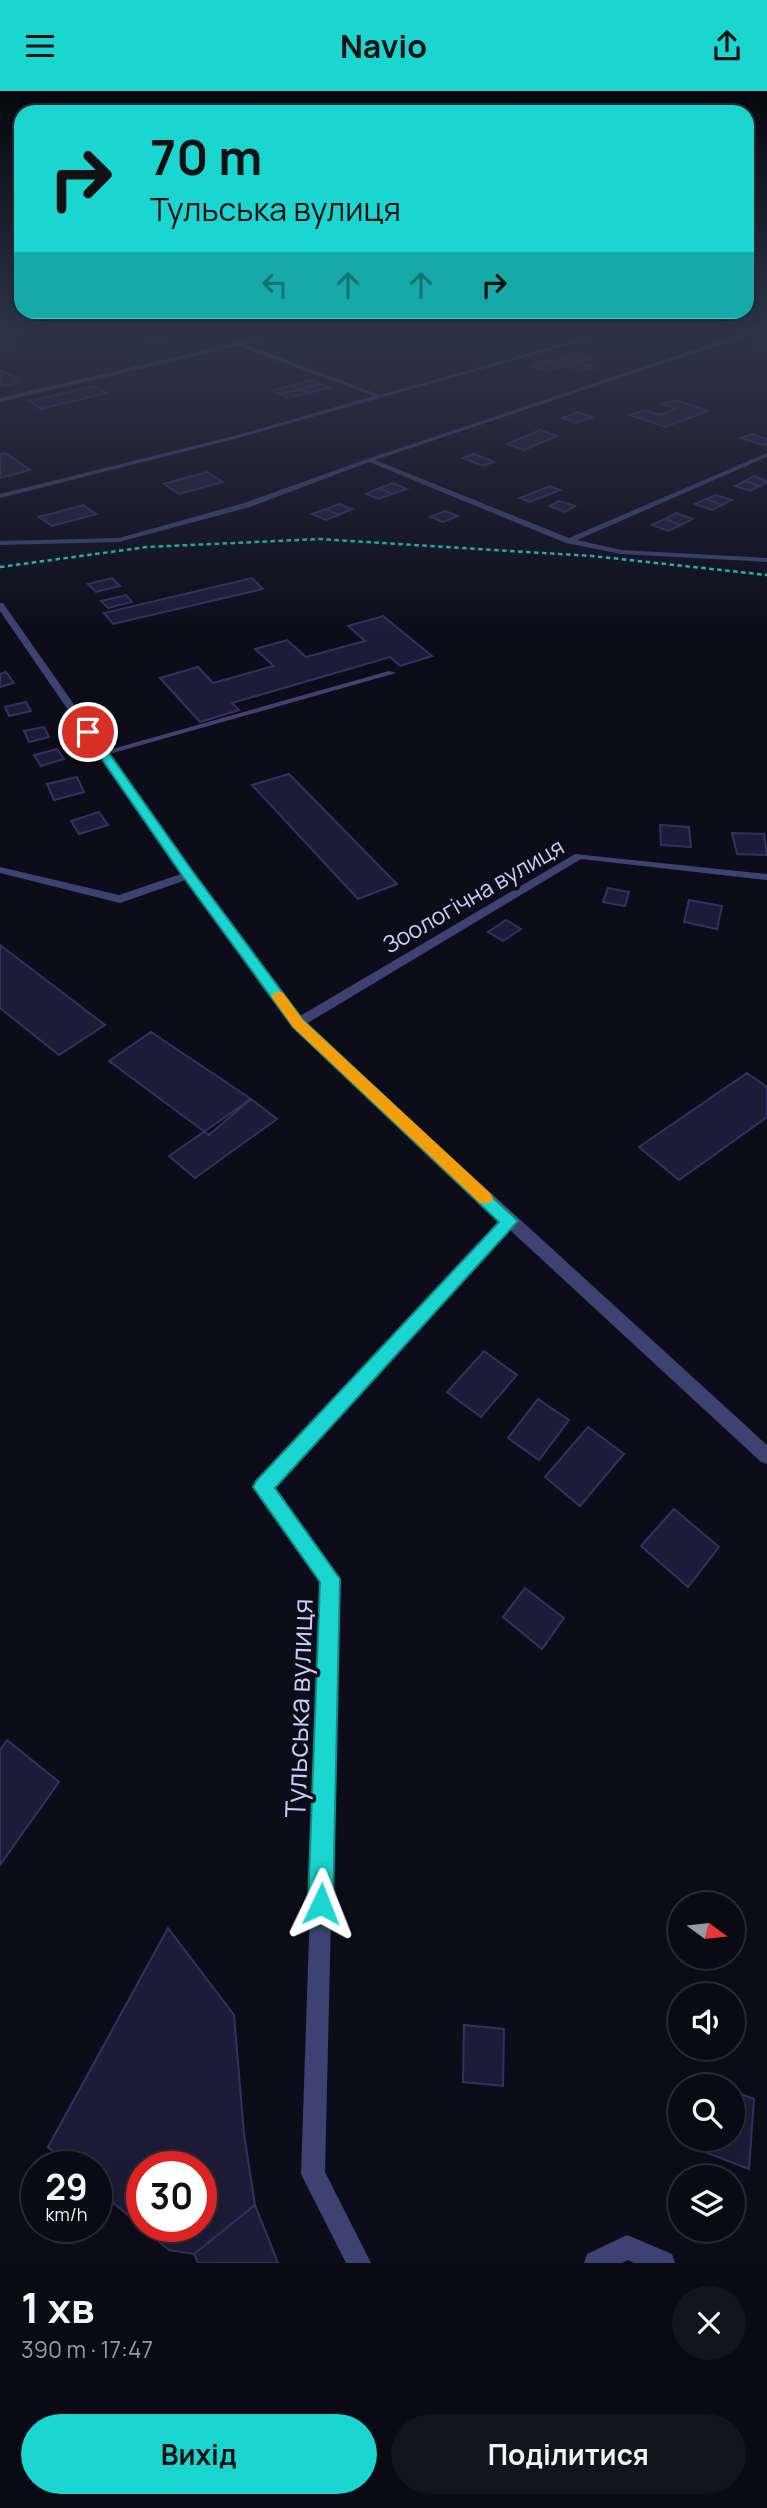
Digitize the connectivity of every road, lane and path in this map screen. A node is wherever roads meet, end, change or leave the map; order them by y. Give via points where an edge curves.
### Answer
1 (264, 429) edge
2 (462, 429) edge
3 (767, 455) edge
4 (369, 460) junction
5 (0, 496) edge
6 (569, 541) junction
7 (0, 543) edge
8 (767, 560) edge
9 (0, 605) edge
10 (392, 673) dead end
11 (103, 753) junction
12 (0, 870) edge
13 (188, 875) junction
14 (767, 877) edge
15 (298, 1023) junction
16 (510, 1221) junction
17 (767, 1456) edge
18 (359, 2263) edge
19 (596, 2263) edge
20 (663, 2263) edge

1 - 5 street
2 - 4 street
3 - 6 street
4 - 6 street
4 - 7 street via 247,505 119,540
6 - 8 street via 621,552
9 - 11 street
10 - 11 street
11 - 13 street
12 - 13 street via 120,899
13 - 15 street
14 - 15 street, Зоологічна вулиця via 579,856
15 - 16 street
16 - 17 street
16 - 18 street, Тульська вулиця via 262,1487 330,1579 313,2174
19 - 20 street via 627,2248

